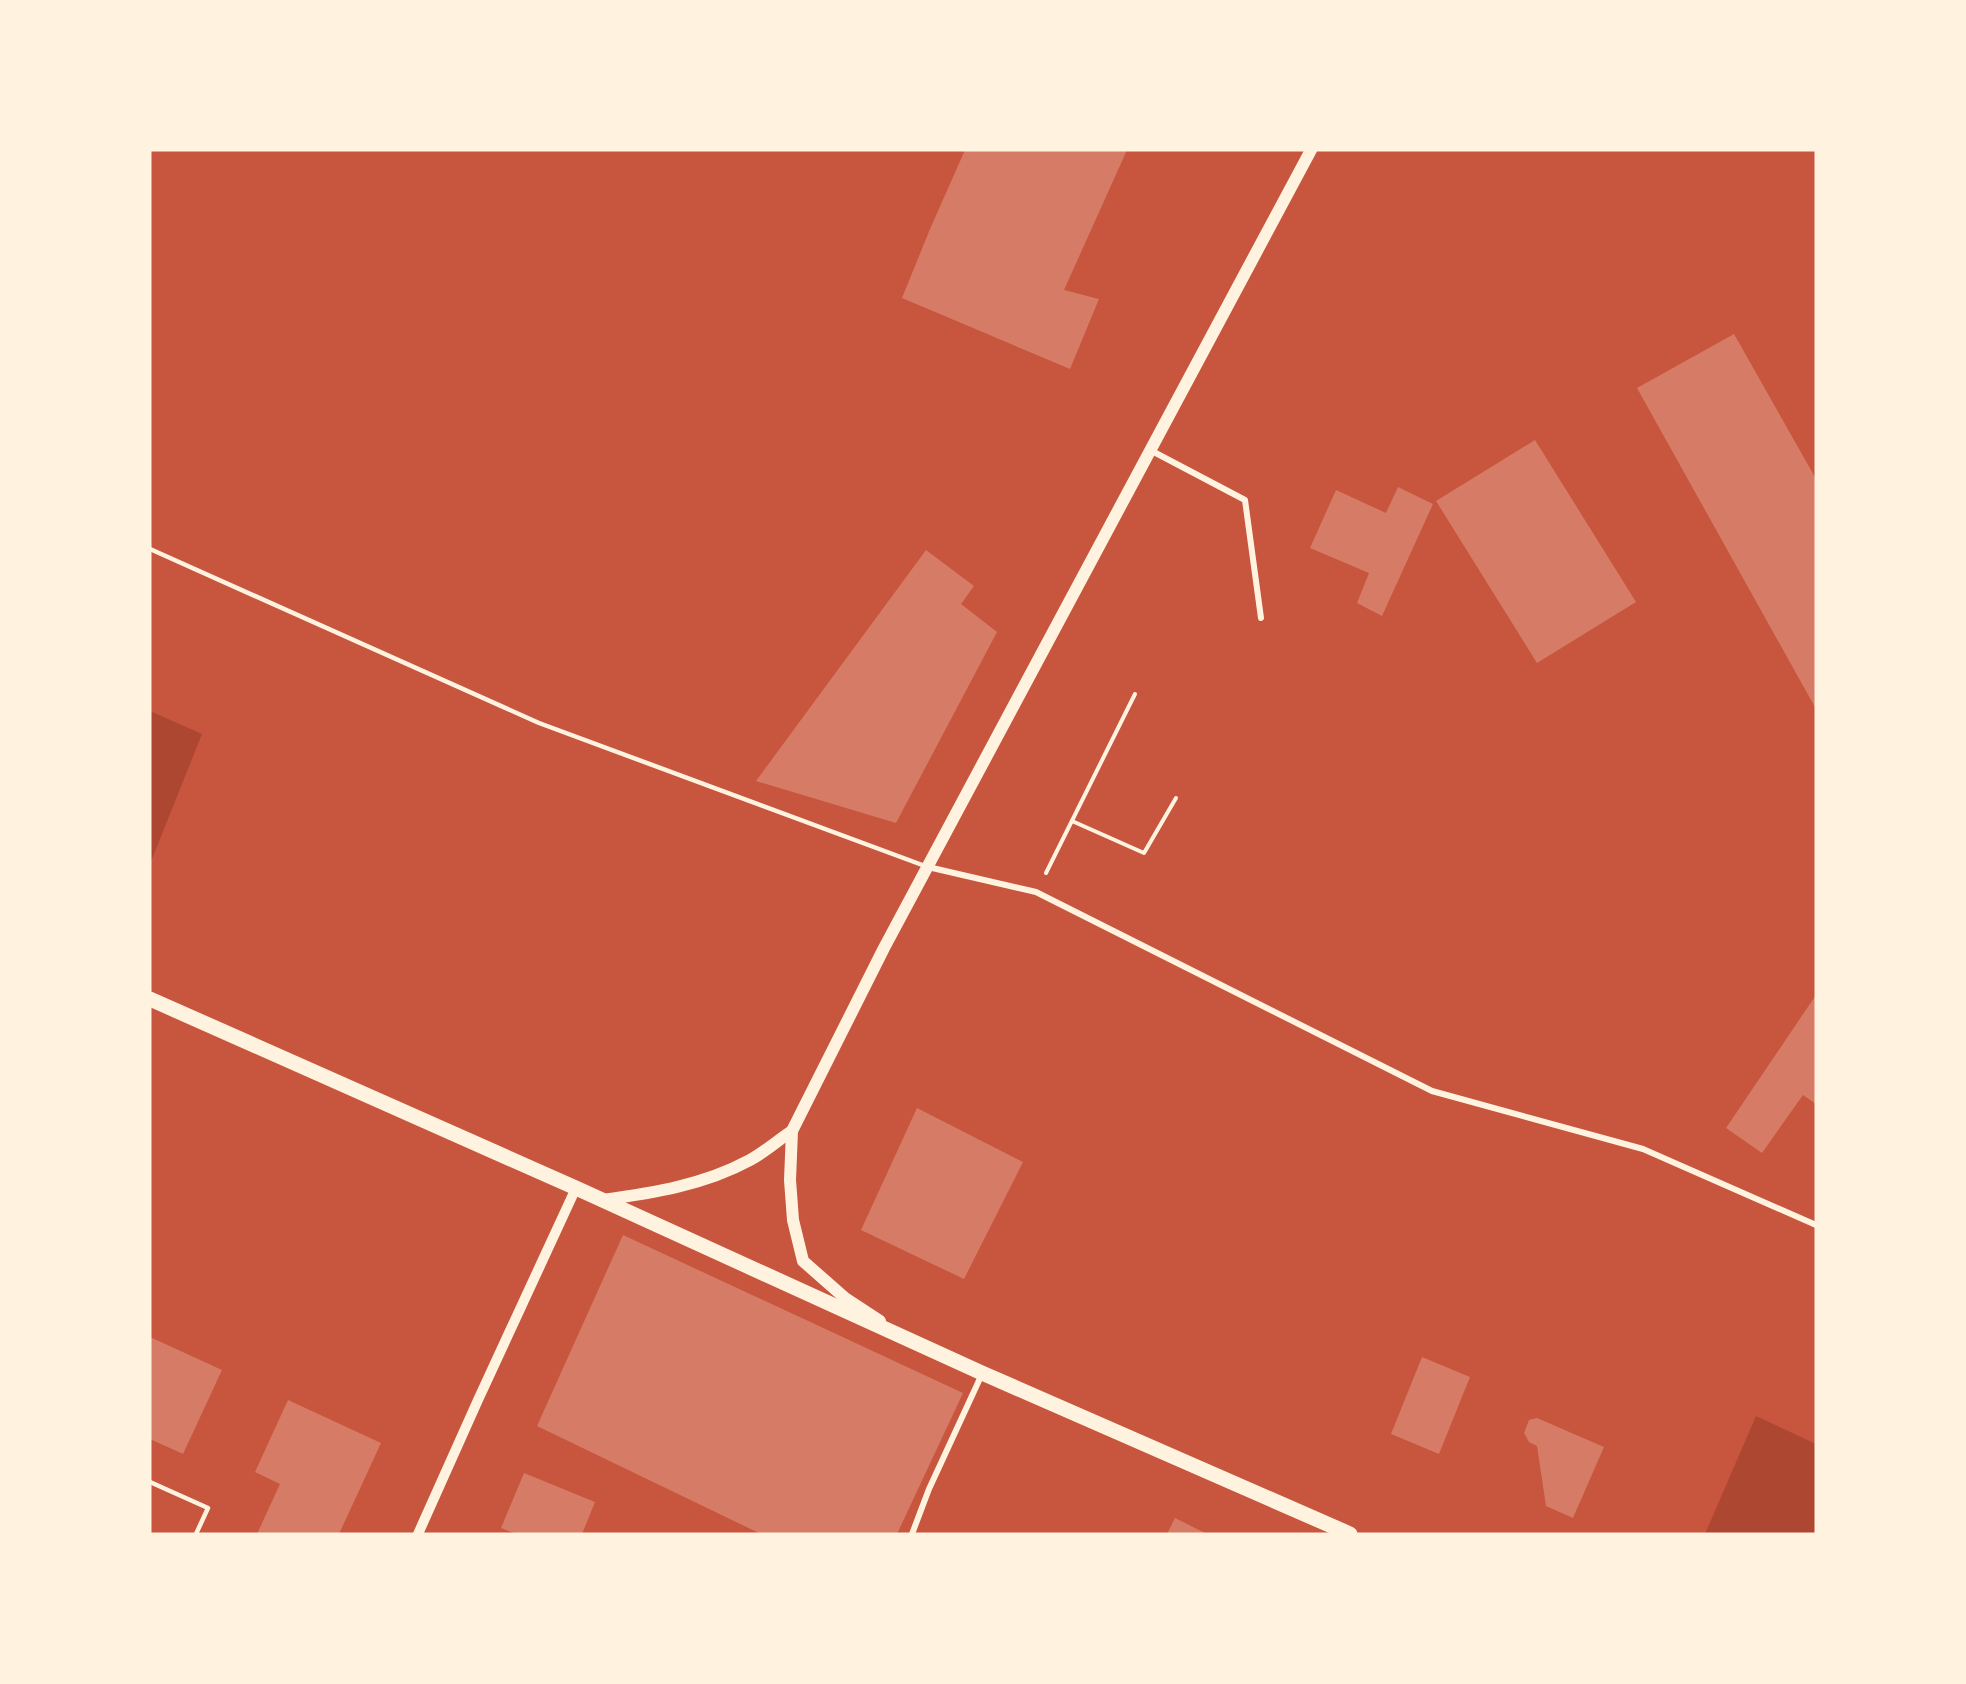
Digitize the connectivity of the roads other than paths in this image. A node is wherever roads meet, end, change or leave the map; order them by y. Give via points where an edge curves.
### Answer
1 (1311, 150) edge
2 (1150, 450) junction
3 (150, 549) edge
4 (1261, 618) dead end
5 (928, 867) junction
6 (150, 999) edge
7 (792, 1131) junction
8 (576, 1188) junction
9 (601, 1200) junction
10 (1816, 1225) edge
11 (906, 1338) junction
12 (982, 1373) junction
13 (150, 1482) edge
14 (196, 1534) edge
15 (418, 1534) edge
16 (912, 1534) edge
17 (1350, 1534) edge

1 - 2 main road
2 - 4 street via 1245,500
2 - 5 main road
3 - 5 lane via 539,723
5 - 7 main road
5 - 10 street via 1036,892 1432,1091 1643,1149
6 - 8 main road
7 - 9 main road via 750,1160 703,1181 651,1194
7 - 11 main road via 793,1220 803,1261 845,1298
8 - 9 main road
8 - 15 street
9 - 11 main road
11 - 12 main road
12 - 16 street
12 - 17 main road
13 - 14 lane via 208,1508

